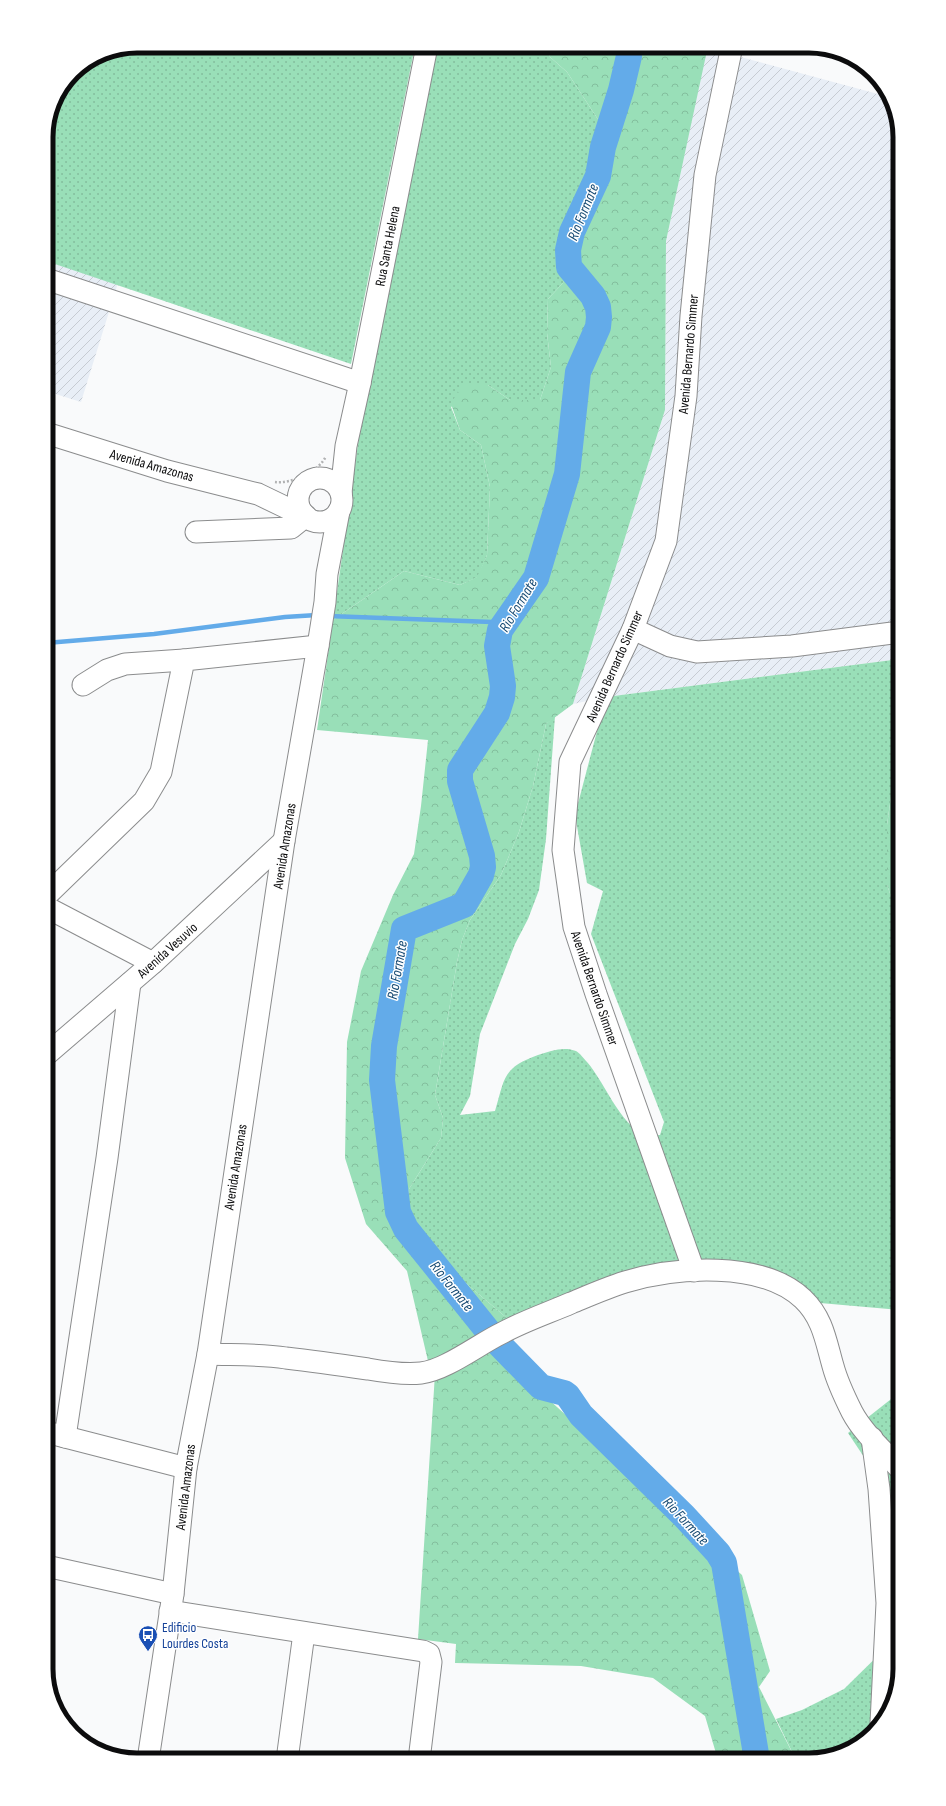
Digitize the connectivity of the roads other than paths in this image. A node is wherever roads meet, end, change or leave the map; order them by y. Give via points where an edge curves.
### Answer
1 (426, 53) edge
2 (731, 53) edge
3 (53, 281) edge
4 (360, 383) junction
5 (53, 435) edge
6 (337, 449) junction
7 (312, 482) junction
8 (265, 488) junction
9 (340, 502) junction
10 (306, 516) junction
11 (196, 532) dead end
12 (327, 574) junction
13 (633, 629) junction
14 (893, 633) edge
15 (318, 646) junction
16 (184, 660) junction
17 (83, 685) dead end
18 (284, 841) junction
19 (53, 889) edge
20 (53, 911) edge
21 (153, 963) junction
22 (130, 983) junction
23 (53, 1049) edge
24 (694, 1271) junction
25 (208, 1354) junction
26 (56, 1435) edge
27 (872, 1438) junction
28 (893, 1461) edge
29 (186, 1468) junction
30 (53, 1574) edge
31 (893, 1596) edge
32 (171, 1603) junction
33 (893, 1613) edge
34 (304, 1633) junction
35 (883, 1709) edge
36 (149, 1753) edge
37 (288, 1753) edge
38 (420, 1753) edge

1 - 4 street, Rua Santa Helena
2 - 13 street, Avenida Bernardo Simmer via 705,175 686,396 666,541
3 - 4 street
4 - 6 street, Rua Santa Helena
5 - 8 street, Avenida Amazonas via 167,471
6 - 7 street, Rua Santa Helena
6 - 9 street, Rua Santa Helena
7 - 8 street, Avenida Amazonas via 290,492
7 - 9 street via 333,482
7 - 10 street via 298,499
8 - 10 street, Avenida Amazonas via 287,508
9 - 10 street via 333,517 326,521 317,521
9 - 12 street, Avenida Amazonas
10 - 11 street via 291,528
10 - 12 street, Avenida Amazonas via 320,546
12 - 15 street, Avenida Amazonas
13 - 14 street via 670,646 697,652 792,646
13 - 24 street, Avenida Bernardo Simmer via 570,762 563,850 574,927
15 - 16 street
15 - 18 street, Avenida Amazonas
16 - 17 street via 125,664 107,670
16 - 19 street via 161,772 144,801
18 - 21 street, Avenida Vesuvio
18 - 25 street, Avenida Amazonas
20 - 21 street
21 - 22 street, Avenida Vesuvio
22 - 23 street, Avenida Vesuvio
22 - 26 street via 106,1165
24 - 25 street via 625,1282 515,1326 435,1370 420,1373 388,1372 283,1357
24 - 27 street via 729,1271 760,1277 786,1287 803,1299 818,1317 826,1337 833,1368 854,1414
25 - 29 street, Avenida Amazonas
26 - 29 street
27 - 28 street
27 - 31 street
29 - 32 street, Avenida Amazonas
30 - 32 street
32 - 34 street
32 - 36 street, Avenida Amazonas
33 - 35 street
34 - 37 street
34 - 38 street via 429,1654 431,1662

